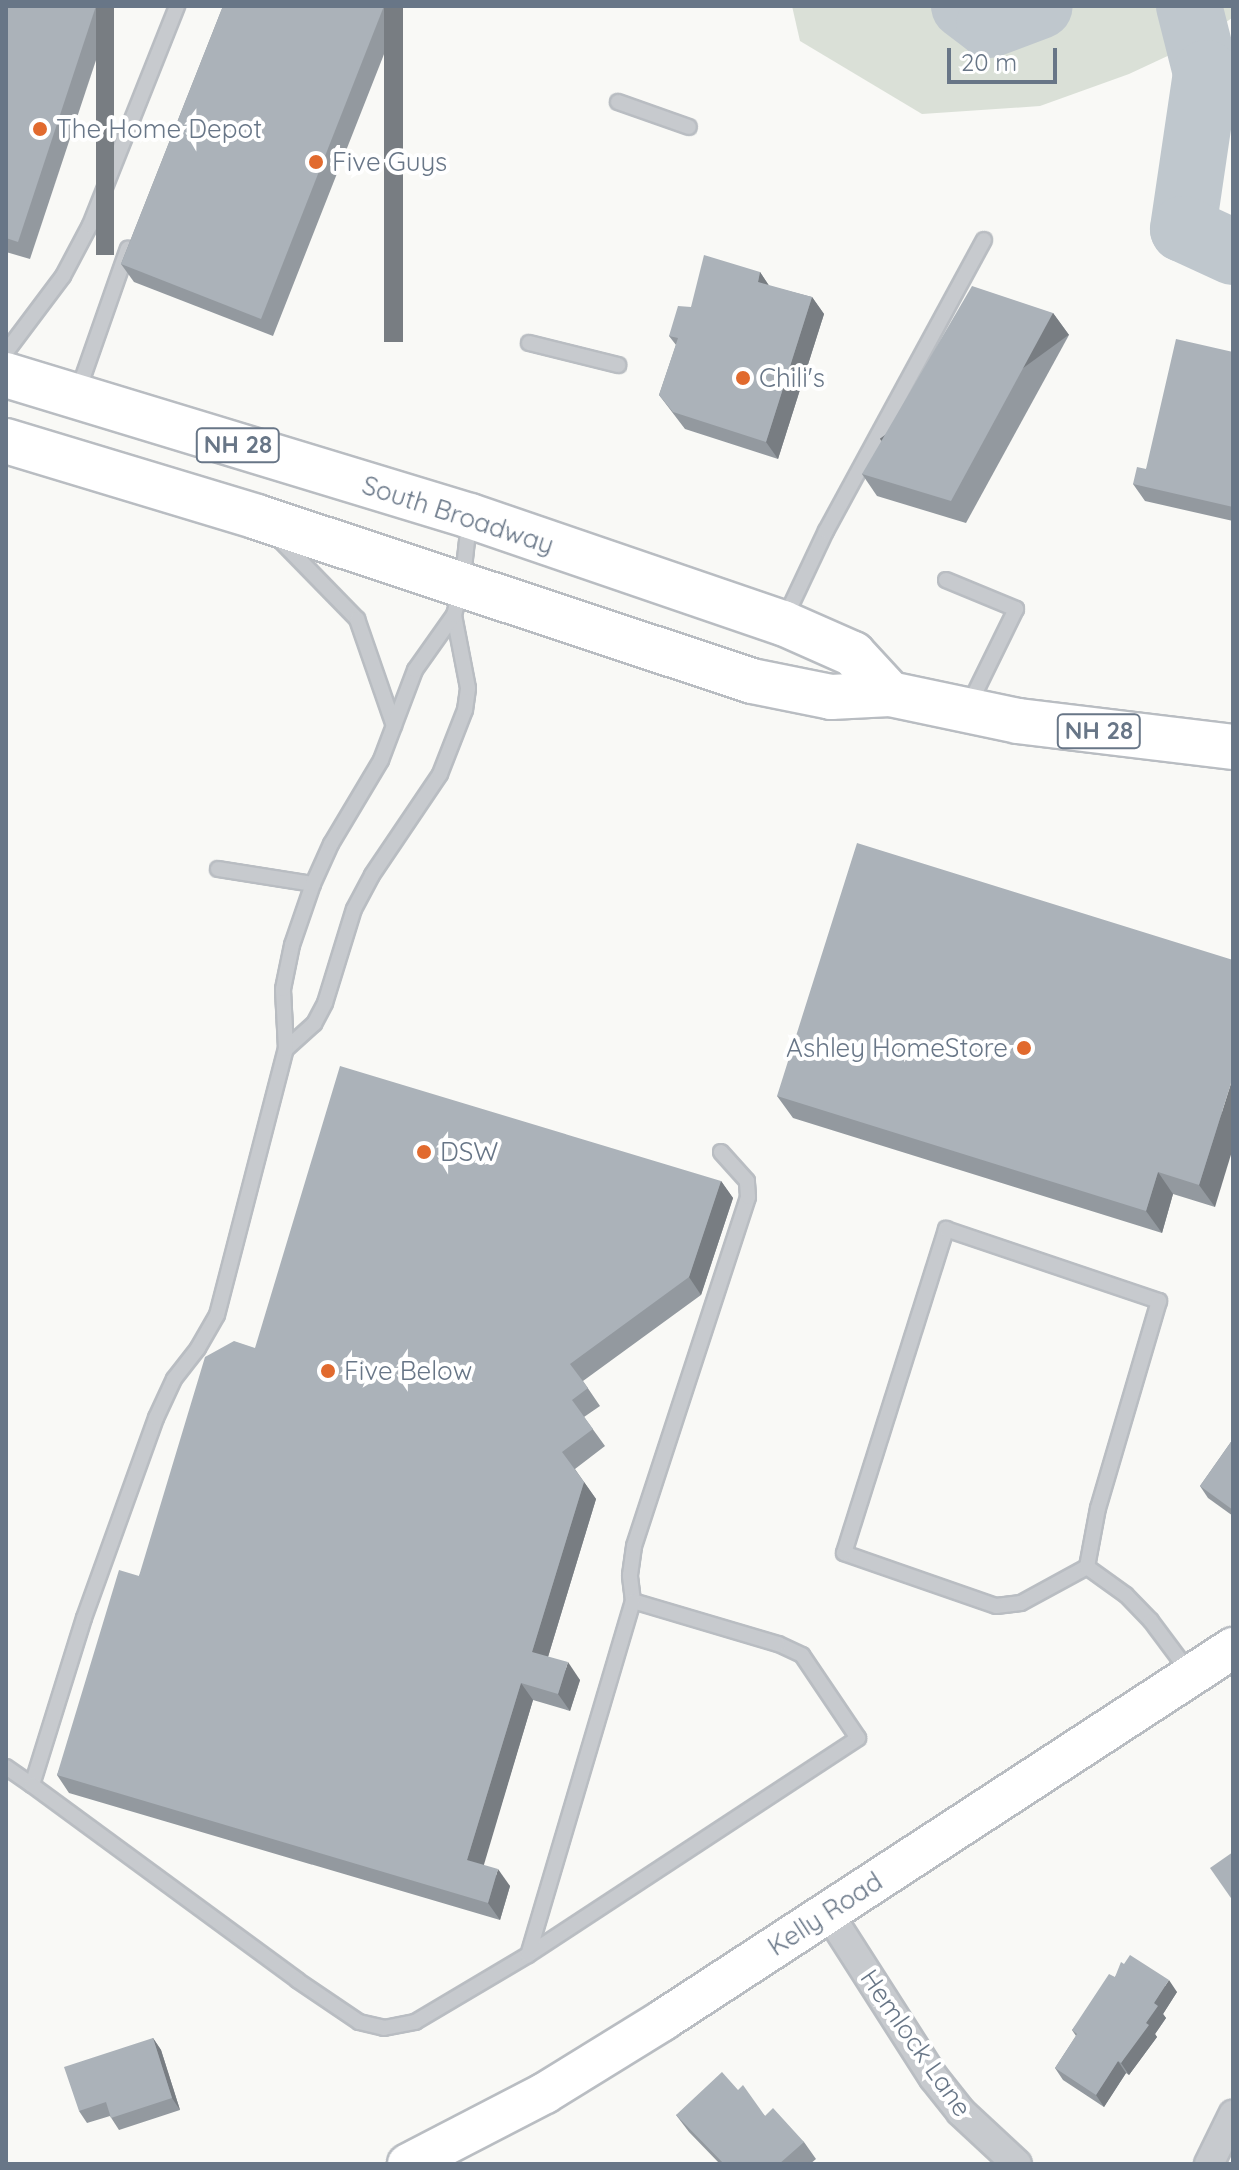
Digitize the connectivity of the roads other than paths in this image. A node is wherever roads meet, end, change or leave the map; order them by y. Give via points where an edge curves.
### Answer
1 (177, 6) edge
2 (618, 102) dead end
3 (689, 127) dead end
4 (132, 237) edge
5 (984, 240) dead end
6 (529, 343) dead end
7 (6, 352) edge
8 (618, 365) dead end
9 (6, 375) edge
10 (76, 396) junction
11 (6, 441) edge
12 (470, 516) junction
13 (257, 517) junction
14 (946, 580) dead end
15 (458, 600) junction
16 (783, 623) junction
17 (890, 694) junction
18 (966, 712) junction
19 (394, 726) junction
20 (1233, 747) edge
21 (218, 869) dead end
22 (313, 884) junction
23 (286, 1049) junction
24 (721, 1152) dead end
25 (1087, 1567) junction
26 (633, 1601) junction
27 (1233, 1648) edge
28 (1192, 1676) junction
29 (6, 1767) edge
30 (32, 1785) junction
31 (827, 1911) junction
32 (528, 1955) junction
33 (1233, 2115) edge
34 (408, 2164) edge
35 (1017, 2164) edge
36 (1209, 2164) edge

1 - 7 lane via 90,225 63,276
2 - 3 lane
4 - 10 lane
5 - 16 lane via 826,531
6 - 8 lane
9 - 10 main road, South Broadway / NH 28
10 - 12 main road, South Broadway / NH 28
11 - 13 main road, NH 28
12 - 15 lane
12 - 16 main road, South Broadway / NH 28
13 - 15 main road, NH 28
13 - 19 lane via 357,619
14 - 18 lane via 1016,609
15 - 17 main road, NH 28 via 752,681 831,697
15 - 19 lane via 415,670
15 - 23 lane via 468,688 465,710 440,774 354,909 314,1024
16 - 17 main road, South Broadway / NH 28 via 853,654
17 - 18 main road, NH 28
18 - 20 main road, NH 28
19 - 22 lane via 367,788
21 - 22 lane
22 - 23 lane via 283,989
23 - 30 lane via 217,1315 174,1379 156,1418
24 - 26 lane via 747,1181 748,1197 634,1546
25 - 25 lane via 1098,1508 1159,1301 946,1229 844,1553 996,1606 1021,1603
25 - 28 lane via 1135,1604
26 - 32 lane
26 - 32 lane via 802,1655 858,1738
27 - 28 street, Kelly Road
28 - 31 street, Kelly Road
29 - 30 lane
30 - 32 lane via 359,2022 384,2028 415,2022
31 - 34 street, Kelly Road via 545,2093
31 - 35 street, Hemlock Lane via 934,2078 961,2112
33 - 36 street

